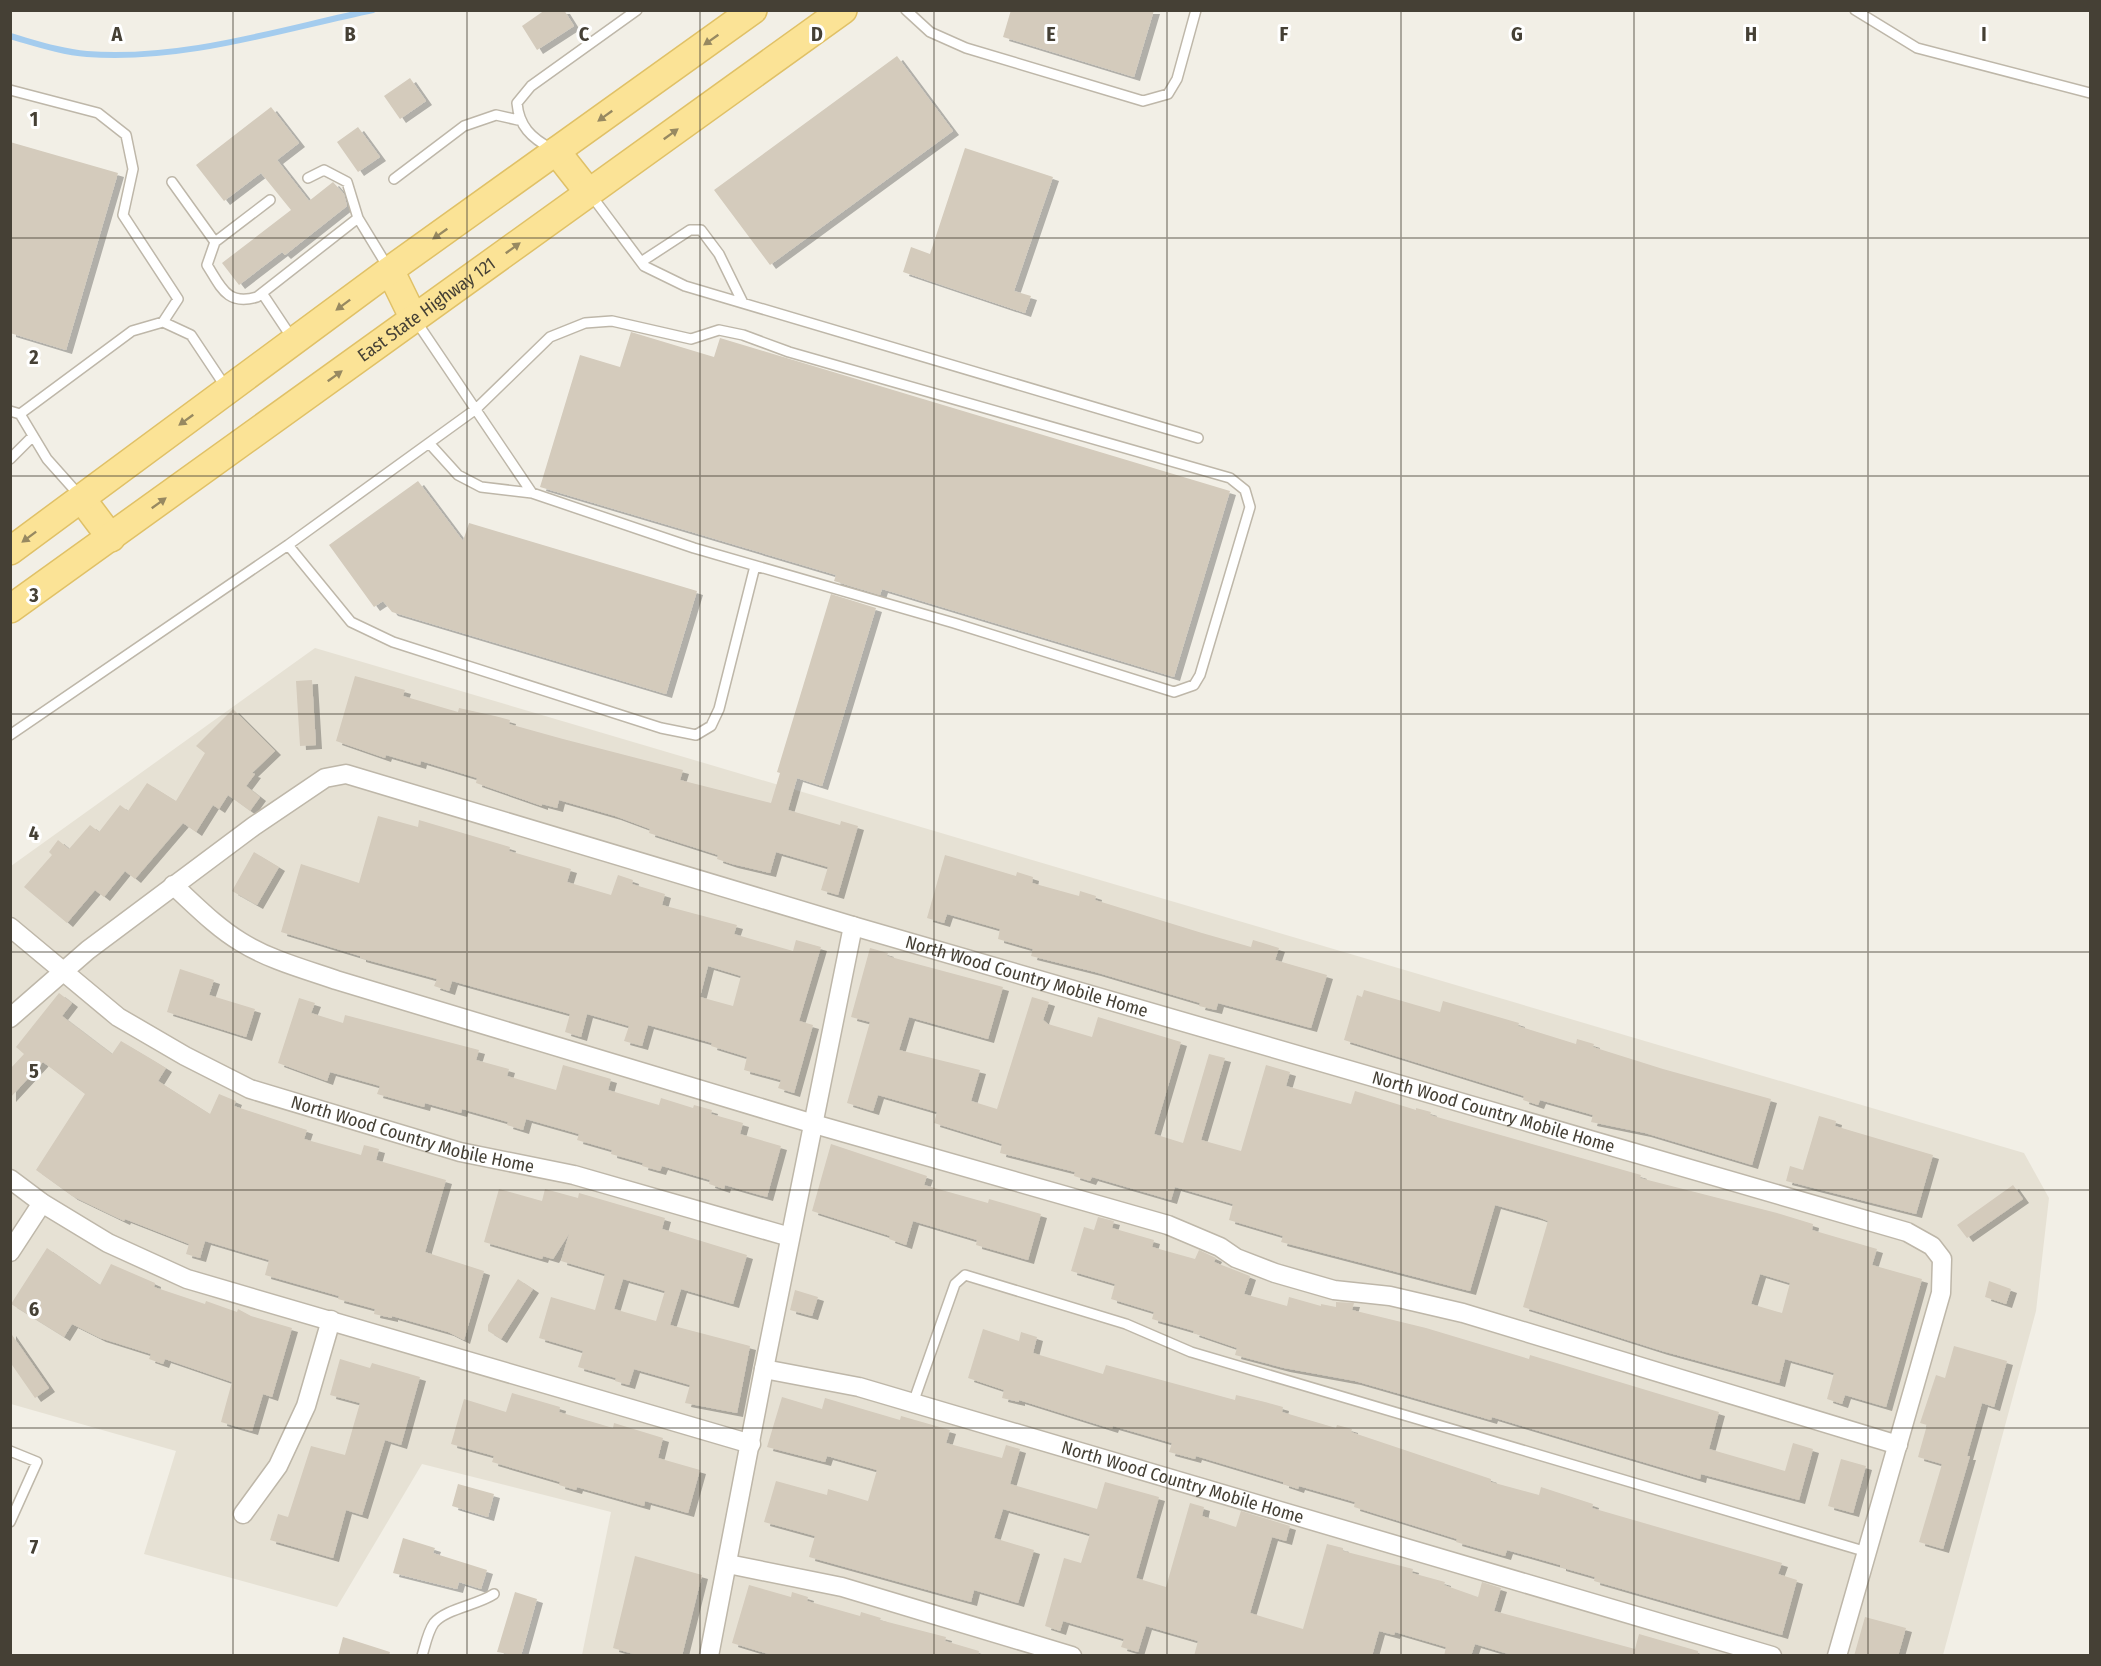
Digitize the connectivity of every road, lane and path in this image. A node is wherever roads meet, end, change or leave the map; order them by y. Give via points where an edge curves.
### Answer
1 (637, 10) edge
2 (753, 10) edge
3 (843, 10) edge
4 (906, 10) edge
5 (1196, 10) edge
6 (1855, 10) edge
7 (10, 90) edge
8 (2091, 93) edge
9 (518, 120) junction
10 (556, 151) junction
11 (308, 178) dead end
12 (394, 179) dead end
13 (172, 182) dead end
14 (589, 193) junction
15 (270, 200) dead end
16 (358, 218) junction
17 (215, 242) junction
18 (641, 262) junction
19 (390, 270) junction
20 (262, 293) junction
21 (743, 303) junction
22 (414, 319) junction
23 (163, 322) junction
24 (294, 341) junction
25 (228, 390) junction
26 (476, 409) junction
27 (15, 413) edge
28 (33, 436) junction
29 (1198, 438) dead end
30 (429, 443) junction
31 (10, 459) edge
32 (532, 493) junction
33 (81, 498) junction
34 (111, 537) junction
35 (288, 545) junction
36 (10, 551) edge
37 (755, 566) junction
38 (10, 609) edge
39 (10, 735) edge
40 (173, 885) junction
41 (853, 926) junction
42 (10, 927) edge
43 (65, 970) junction
44 (10, 1018) edge
45 (814, 1124) junction
46 (10, 1179) edge
47 (42, 1203) junction
48 (790, 1237) junction
49 (10, 1252) edge
50 (331, 1320) junction
51 (764, 1369) junction
52 (913, 1403) junction
53 (751, 1444) junction
54 (1898, 1445) junction
55 (10, 1451) edge
56 (243, 1514) dead end
57 (10, 1522) edge
58 (1867, 1552) junction
59 (728, 1564) junction
60 (494, 1594) dead end
61 (422, 1656) edge
62 (709, 1656) edge
63 (1072, 1656) edge
64 (1772, 1656) edge
65 (1837, 1656) edge

1 - 9 lane via 531,86 517,103
2 -> 10 main road
14 -> 3 main road, East State Highway 121
4 - 5 lane via 930,32 966,48 1143,101 1168,94 1177,79
6 - 8 lane via 1917,48
7 - 23 lane via 98,113 126,135 133,169 123,214 178,299
9 - 10 lane via 536,141
9 - 12 lane via 496,116 464,126
10 - 14 main road
10 -> 19 main road
11 - 16 lane via 324,170 347,182
13 - 17 lane
14 - 18 lane
22 -> 14 main road, East State Highway 121
15 - 17 lane
16 - 19 lane
16 - 20 lane
17 - 20 lane via 207,265 231,297 242,302
18 - 21 lane via 685,286
18 - 21 lane via 690,230 701,230 719,254
19 - 22 main road
19 -> 24 main road
20 - 24 lane
21 - 29 lane
22 - 26 lane
34 -> 22 main road, East State Highway 121
23 - 25 lane via 191,335
23 - 27 lane via 132,331
24 - 25 main road
25 -> 33 main road
26 - 30 lane
26 - 32 lane
26 - 37 lane via 550,337 585,323 612,321 691,339 719,330 1230,478 1245,490 1250,507 1200,675 1194,685 1174,692
27 - 28 lane
28 - 31 lane
28 - 33 lane via 47,459
30 - 32 lane via 458,475 481,487
30 - 35 lane
32 - 37 lane
33 - 34 main road
33 -> 36 main road
34 - 38 main road, East State Highway 121
35 - 37 lane via 351,622 393,642 661,729 696,735 711,726 719,709
35 - 39 lane
40 - 41 street, North Wood Country Mobile Home via 325,778 346,774
40 - 43 street, North Wood Country Mobile Home
40 - 45 street via 216,925 273,959
41 - 45 street
41 - 54 street, North Wood Country Mobile Home via 1907,1232 1932,1246 1942,1259 1941,1293
42 - 43 street
43 - 44 street, North Wood Country Mobile Home
43 - 48 street, North Wood Country Mobile Home via 118,1017 250,1089 460,1152 574,1175
45 - 48 street
45 - 54 street via 1168,1225 1275,1273 1334,1290 1390,1296 1463,1313
46 - 47 street
47 - 49 street
47 - 50 street via 108,1243 187,1279
48 - 51 street
50 - 53 street
50 - 56 street via 306,1406 278,1466
51 - 52 street, North Wood Country Mobile Home via 860,1387
51 - 53 street
52 - 58 lane via 955,1284 965,1275 1126,1324 1214,1359
52 - 64 street, North Wood Country Mobile Home
53 - 59 street
54 - 58 street, North Wood Country Mobile Home
55 - 57 lane via 37,1462
58 - 65 street, North Wood Country Mobile Home
59 - 62 street
59 - 63 street via 842,1587
60 - 61 lane via 434,1623

